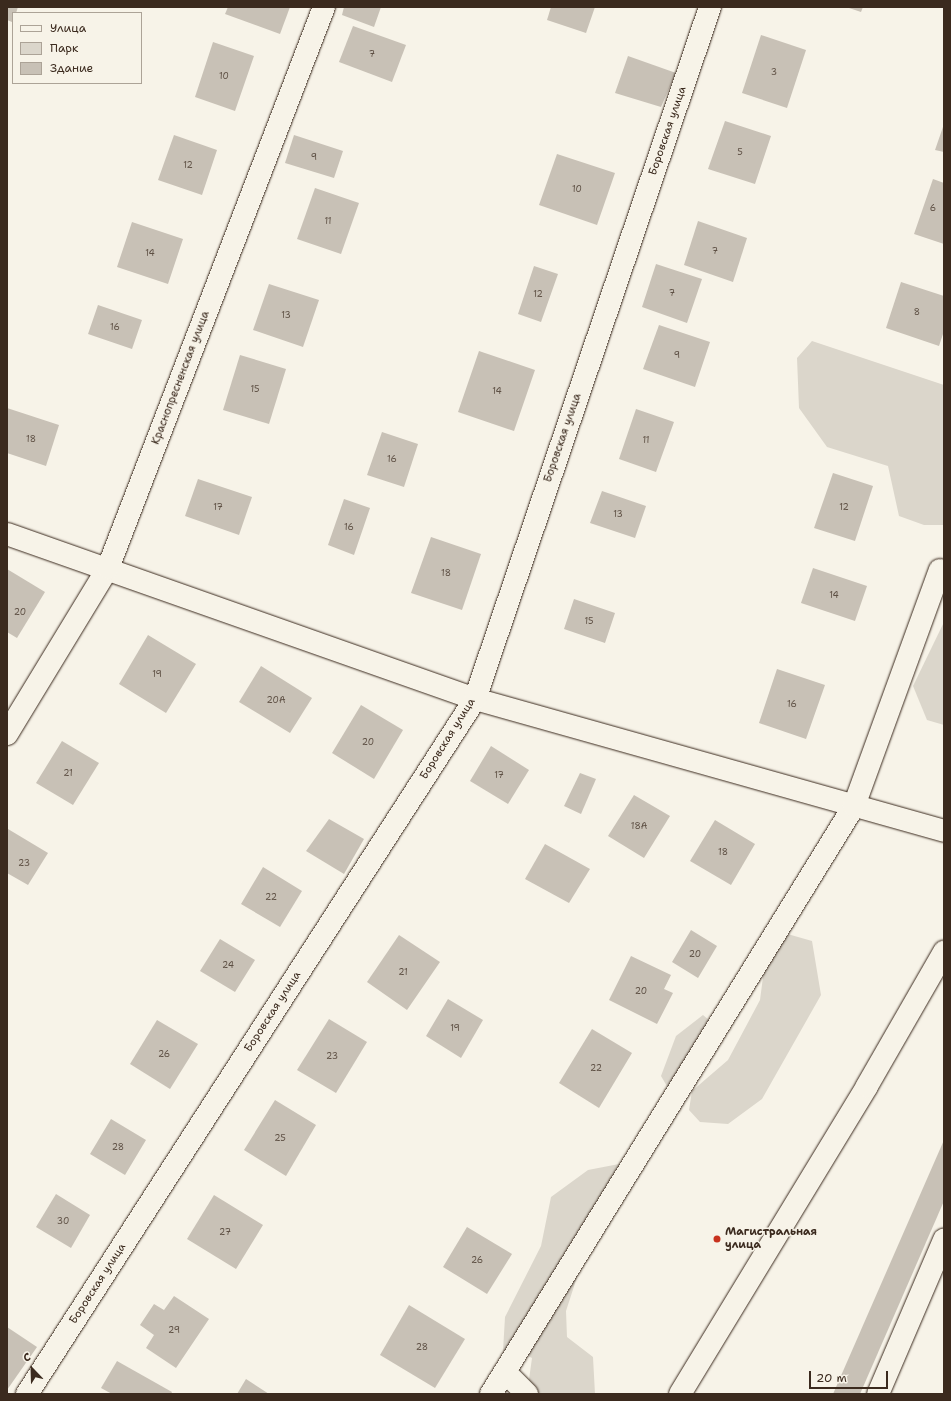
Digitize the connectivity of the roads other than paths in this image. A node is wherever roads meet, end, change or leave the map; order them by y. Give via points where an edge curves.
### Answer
1 (324, 7) edge
2 (710, 7) edge
3 (7, 534) edge
4 (108, 568) junction
5 (940, 570) dead end
6 (475, 699) junction
7 (7, 734) edge
8 (854, 806) junction
9 (944, 830) edge
10 (944, 952) edge
11 (944, 1240) edge
12 (505, 1372) junction
13 (27, 1394) edge
14 (491, 1394) edge
15 (527, 1394) edge
16 (680, 1394) edge
17 (878, 1394) edge

1 - 4 street, Краснопресненская улица
2 - 6 street, Боровская улица
3 - 4 street
4 - 6 street
4 - 7 street, Краснопресненская улица
5 - 8 street
6 - 8 street
6 - 13 street, Боровская улица
8 - 9 street
8 - 12 street
10 - 16 street via 867,1086
11 - 17 street
12 - 14 street
12 - 15 street

